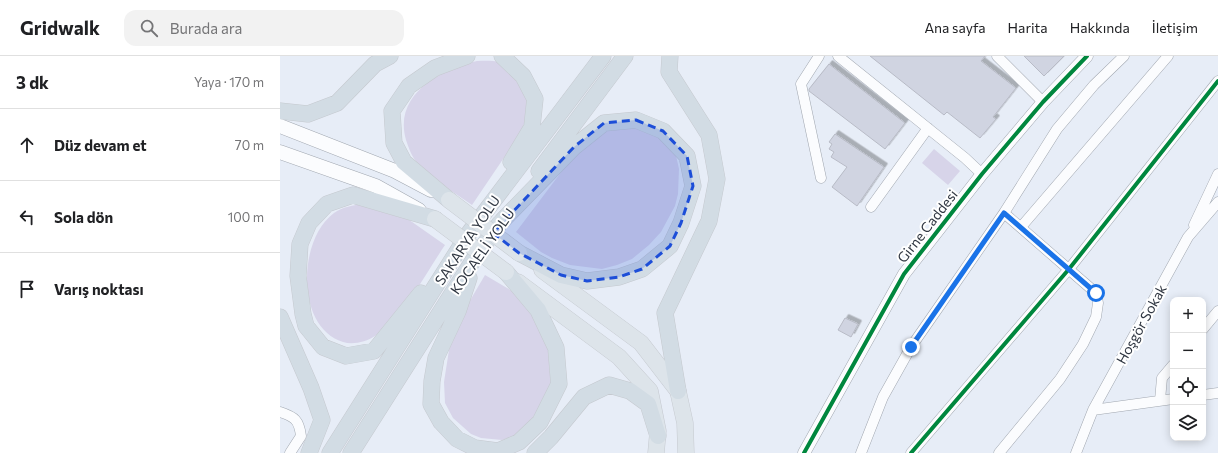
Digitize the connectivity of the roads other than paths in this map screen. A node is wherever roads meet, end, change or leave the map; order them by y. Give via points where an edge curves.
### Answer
1 (390, 56) edge
2 (467, 56) edge
3 (502, 56) edge
4 (603, 56) edge
5 (625, 56) edge
6 (670, 56) edge
7 (819, 56) edge
8 (838, 56) edge
9 (997, 56) edge
10 (1087, 56) edge
11 (1124, 56) edge
12 (1168, 56) edge
13 (1218, 81) edge
14 (1043, 102) junction
15 (280, 111) edge
16 (280, 126) edge
17 (928, 128) junction
18 (280, 152) edge
19 (982, 174) junction
20 (1218, 174) edge
21 (821, 178) dead end
22 (449, 200) junction
23 (1218, 202) edge
24 (871, 207) dead end
25 (1004, 213) junction
26 (435, 219) junction
27 (502, 221) junction
28 (1021, 227) junction
29 (471, 230) junction
30 (1188, 237) junction
31 (519, 253) junction
32 (476, 256) junction
33 (1070, 269) junction
34 (506, 272) junction
35 (1218, 311) edge
36 (280, 317) edge
37 (1206, 325) edge
38 (1170, 369) edge
39 (678, 390) junction
40 (1218, 393) edge
41 (1206, 395) edge
42 (1170, 399) edge
43 (1160, 400) junction
44 (1093, 410) junction
45 (280, 412) edge
46 (658, 436) junction
47 (290, 453) edge
48 (309, 453) edge
49 (330, 453) edge
50 (351, 453) edge
51 (535, 453) edge
52 (656, 453) edge
53 (686, 453) edge
54 (804, 453) edge
55 (861, 453) edge
56 (911, 453) edge
57 (1000, 453) edge
58 (1076, 453) edge

1 - 15 highway via 375,64 337,103 308,114
2 - 22 highway via 435,68 409,86 392,111 394,143 404,162
3 - 29 highway via 523,76 535,99 532,127
4 - 29 highway, SAKARYA YOLU
5 - 27 highway, KOCAELİ YOLU
6 - 39 highway via 669,72 709,135 717,179 709,221 665,313
7 - 21 street via 801,84
8 - 17 street
9 - 14 street
10 - 14 street, Girne Caddesi
11 - 25 street via 1094,85 1057,129
12 - 28 street
13 - 33 street
14 - 19 street, Girne Caddesi
16 - 22 main road via 395,171
17 - 19 street
17 - 24 street
18 - 26 main road via 376,186
19 - 54 street, Girne Caddesi via 904,274
20 - 30 street
22 - 31 main road, bridge
23 - 30 street, Hoşgör Sokak
25 - 28 street
25 - 55 street via 911,347 883,397
26 - 29 highway via 353,195 327,204 309,223 300,244 298,276 306,326 323,347 346,356 374,351
26 - 34 main road, bridge
27 - 31 highway via 574,147 604,123 636,120 663,131 687,156 693,186 682,223 670,246 642,269 619,277 587,281 561,275
27 - 32 highway, KOCAELİ YOLU
28 - 33 street
29 - 49 highway, SAKARYA YOLU
30 - 44 street, Hoşgör Sokak
31 - 39 main road via 641,343
32 - 34 highway via 458,312 436,358 431,404 441,422 457,439 475,448 498,451 519,442 540,422 559,384 556,348 538,310
32 - 50 highway, KOCAELİ YOLU
33 - 56 street
33 - 57 street via 1096,293 1096,317 1083,344 1060,379
34 - 46 main road via 619,357 650,391
35 - 37 street
36 - 48 highway via 322,420
38 - 43 street via 1162,378
39 - 53 main road via 685,423
40 - 41 street
42 - 43 street
43 - 44 street
44 - 58 street, Hoşgör Sokak
45 - 47 street via 293,417 300,426 301,436
46 - 51 highway via 648,404 630,391 610,385 584,398
46 - 52 main road

